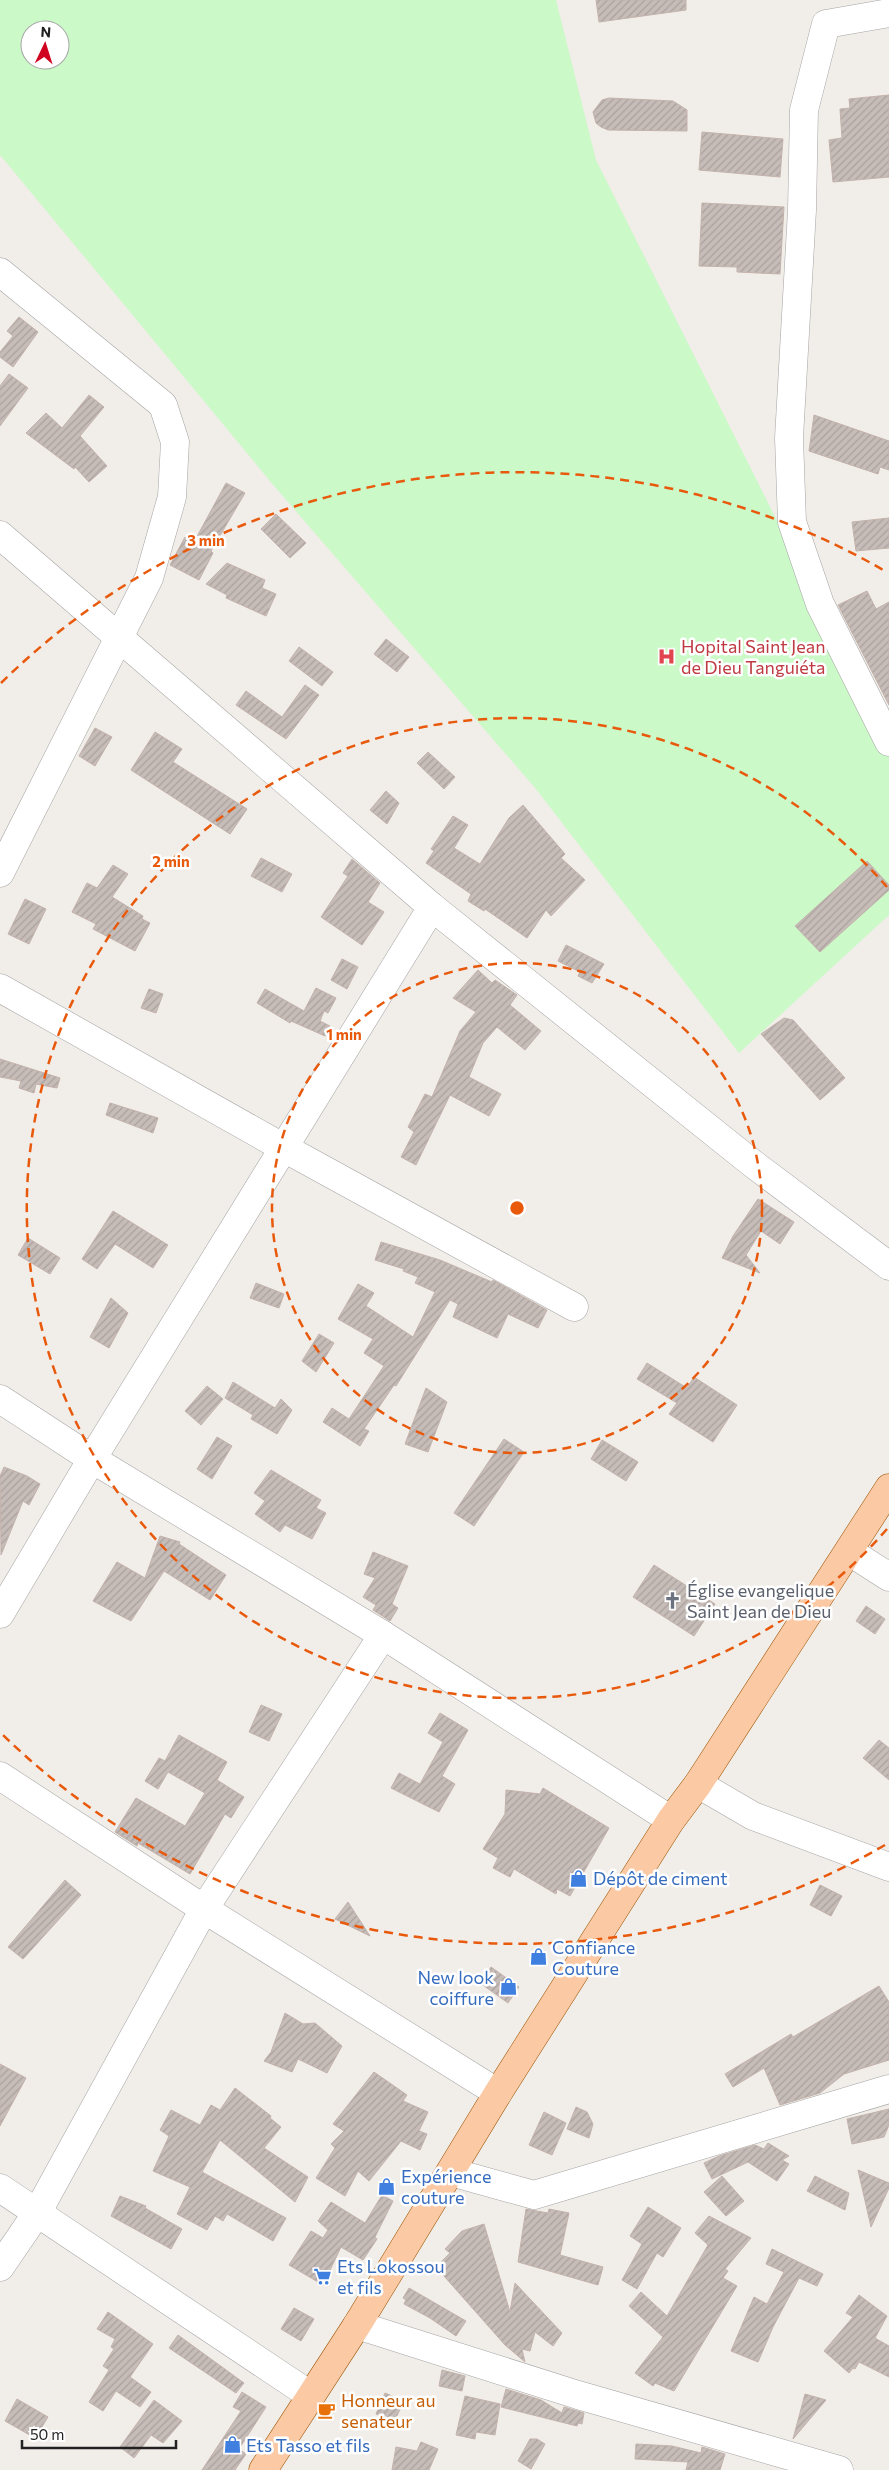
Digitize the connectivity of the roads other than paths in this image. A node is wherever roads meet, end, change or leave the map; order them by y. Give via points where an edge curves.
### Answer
1 (889, 13) edge
2 (0, 272) edge
3 (0, 535) edge
4 (118, 635) junction
5 (889, 742) edge
6 (0, 873) edge
7 (432, 906) junction
8 (0, 988) edge
9 (284, 1148) junction
10 (889, 1266) edge
11 (574, 1307) dead end
12 (0, 1399) edge
13 (92, 1459) junction
14 (889, 1488) edge
15 (850, 1552) junction
16 (889, 1577) edge
17 (0, 1614) edge
18 (383, 1634) junction
19 (0, 1776) edge
20 (698, 1784) junction
21 (671, 1820) junction
22 (889, 1868) edge
23 (204, 1909) junction
24 (889, 2089) edge
25 (498, 2093) junction
26 (451, 2172) junction
27 (0, 2188) edge
28 (36, 2213) junction
29 (0, 2267) edge
30 (356, 2325) junction
31 (310, 2394) junction
32 (263, 2470) edge
33 (839, 2470) edge

1 - 5 street via 826,24 804,110 802,210 789,438 792,522 820,604
2 - 4 street via 163,405 175,442 172,497 149,578
3 - 4 street
4 - 6 street
4 - 7 street
7 - 9 street
7 - 10 street via 752,1163
8 - 9 street
9 - 11 street
9 - 13 street
12 - 13 street
13 - 17 street
13 - 18 street
14 - 15 main road
15 - 16 street
15 - 20 main road
18 - 21 street
18 - 23 street
19 - 23 street
20 - 21 main road
20 - 22 street via 753,1816
21 - 25 main road
23 - 25 street
23 - 28 street
24 - 26 street via 534,2195
25 - 26 main road
26 - 30 main road
27 - 28 street
28 - 29 street
28 - 31 street
30 - 31 main road
30 - 33 street via 578,2395
31 - 32 main road

